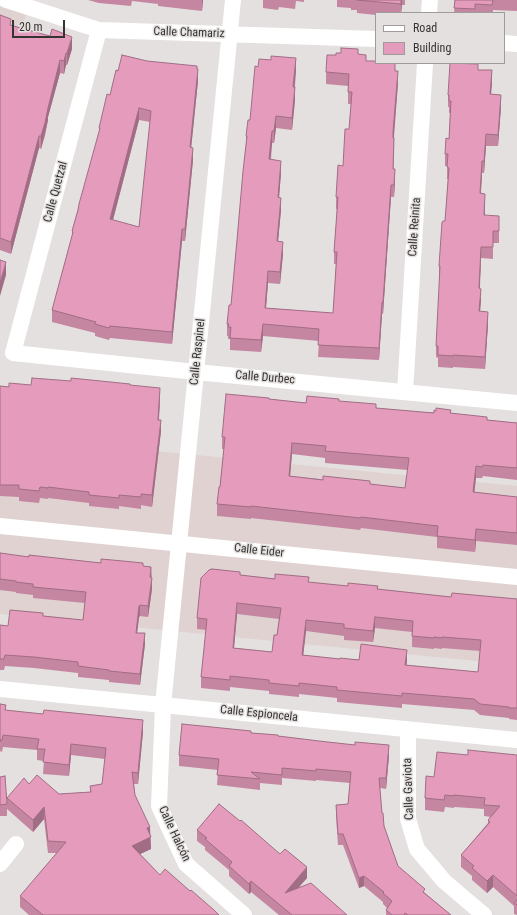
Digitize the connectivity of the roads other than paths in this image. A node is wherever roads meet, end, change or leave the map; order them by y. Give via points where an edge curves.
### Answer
1 (6, 0) edge
2 (233, 0) edge
3 (430, 0) edge
4 (429, 12) edge
5 (99, 30) junction
6 (229, 35) junction
7 (375, 39) edge
8 (505, 43) edge
9 (517, 44) edge
10 (425, 64) edge
11 (13, 353) joint
12 (196, 372) junction
13 (405, 392) junction
14 (517, 403) edge
15 (0, 526) edge
16 (179, 544) junction
17 (517, 577) edge
18 (0, 689) edge
19 (163, 705) junction
20 (408, 730) junction
21 (517, 740) edge
22 (16, 844) dead end
23 (0, 864) edge
24 (244, 915) edge
25 (484, 915) edge

1 - 5 street, Calle Chamariz
2 - 6 street, Calle Raspinel
3 - 4 street
5 - 6 street, Calle Chamariz
5 - 11 street, Calle Quetzal
6 - 7 street, Calle Chamariz
6 - 12 street, Calle Raspinel
8 - 9 street
10 - 13 street, Calle Reinita
11 - 12 street, Calle Durbec
12 - 13 street, Calle Durbec
12 - 16 street, Calle Raspinel
13 - 14 street, Calle Durbec
15 - 16 street, Calle Eider
16 - 17 street, Calle Eider
16 - 19 street, Calle Raspinel
18 - 19 street, Calle Espioncela
19 - 20 street, Calle Espioncela
19 - 24 street, Calle Halcón via 159,806 186,864
20 - 21 street, Calle Espioncela
20 - 25 street, Calle Gaviota via 408,819 417,850 444,881
22 - 23 street

